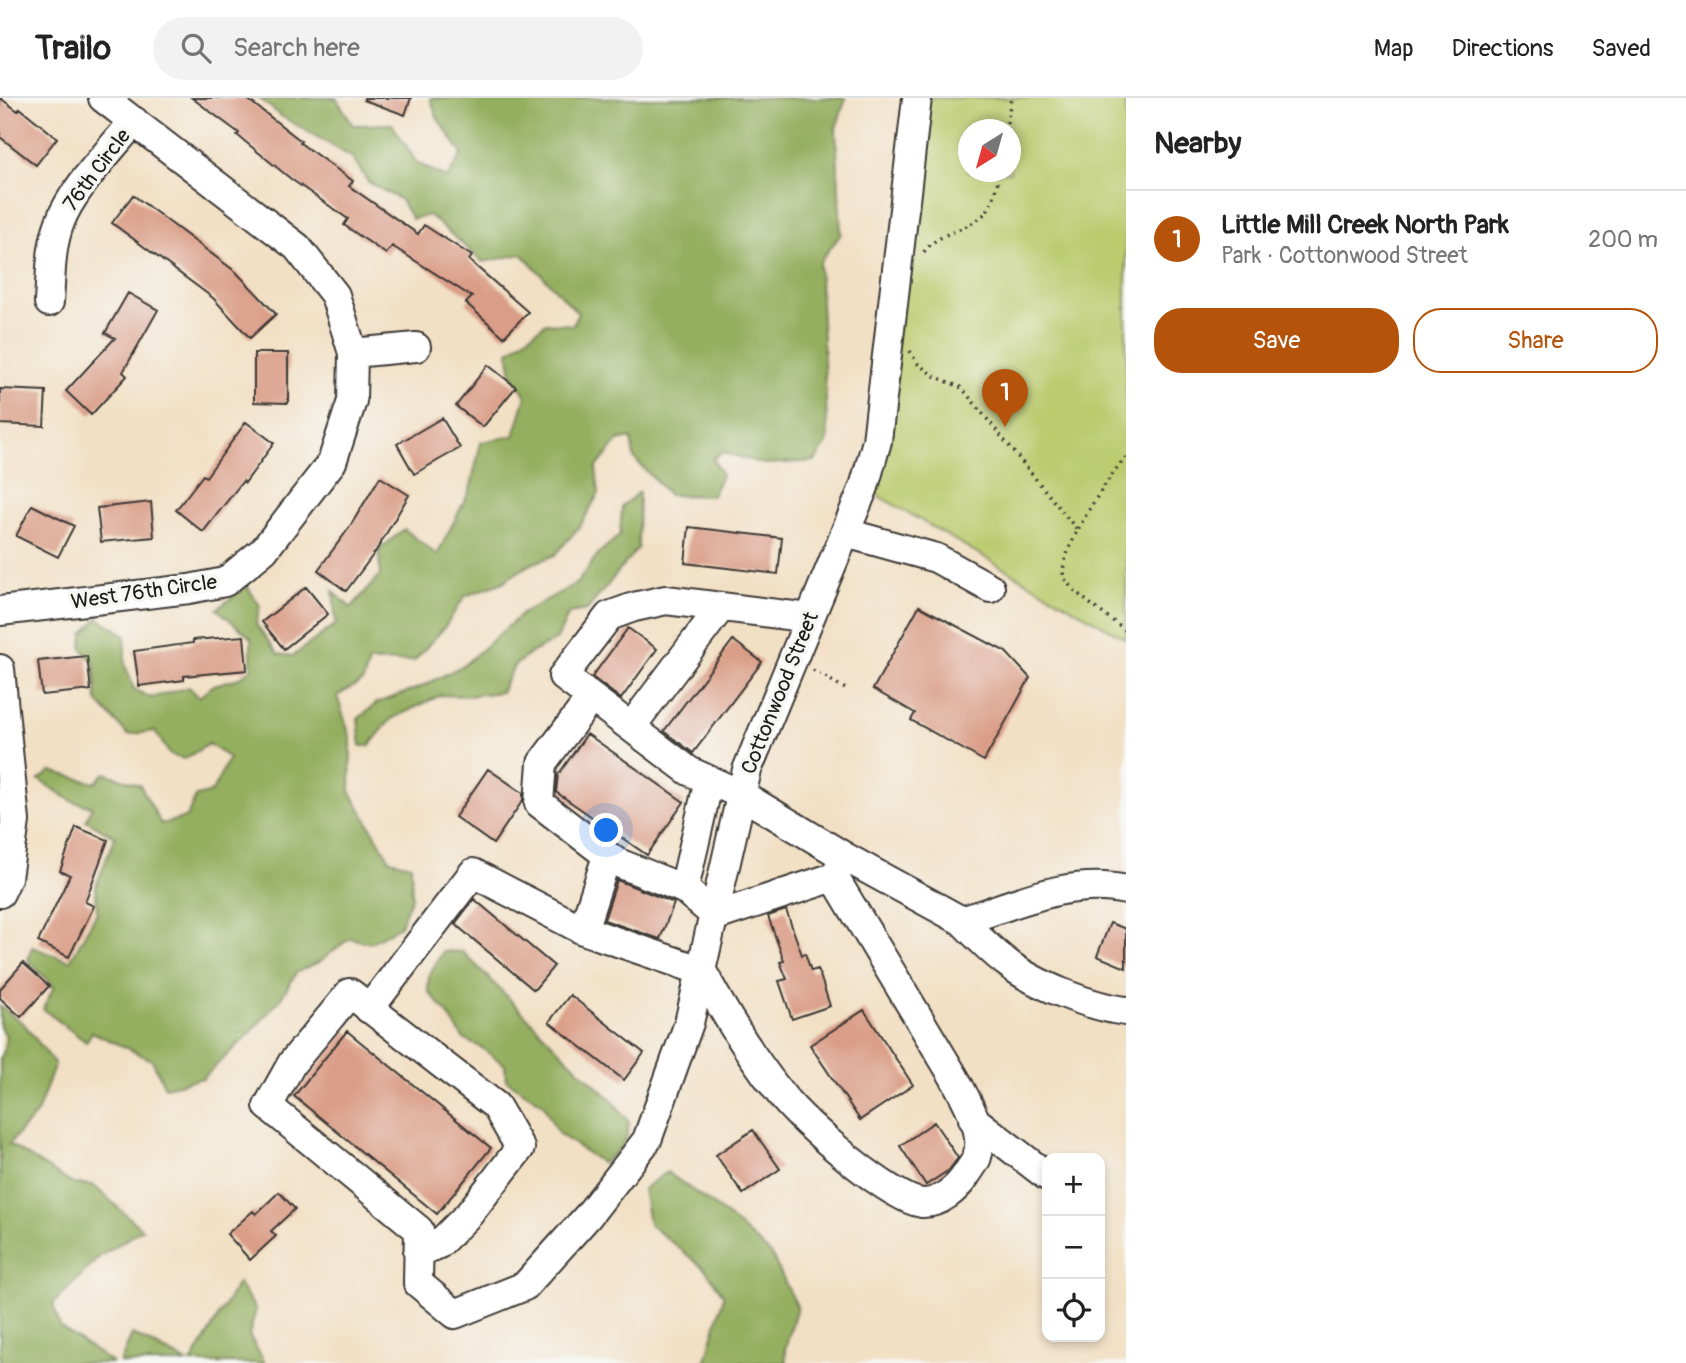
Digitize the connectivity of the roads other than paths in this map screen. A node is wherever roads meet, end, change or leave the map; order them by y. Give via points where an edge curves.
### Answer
1 (103, 98) edge
2 (917, 98) edge
3 (134, 121) junction
4 (49, 302) dead end
5 (416, 347) dead end
6 (353, 353) junction
7 (846, 533) junction
8 (990, 588) dead end
9 (721, 607) junction
10 (0, 611) edge
11 (810, 618) junction
12 (0, 669) edge
13 (592, 698) junction
14 (631, 727) junction
15 (709, 780) junction
16 (742, 795) junction
17 (607, 856) junction
18 (839, 867) junction
19 (684, 890) junction
20 (1126, 890) edge
21 (0, 892) edge
22 (716, 916) junction
23 (962, 921) junction
24 (583, 930) junction
25 (702, 971) junction
26 (369, 1009) junction
27 (1126, 1011) edge
28 (974, 1119) junction
29 (1042, 1172) edge
30 (418, 1253) junction

1 - 3 street, West 76th Circle
2 - 7 street, Cottonwood Street via 877,441
3 - 4 street, 76th Circle via 60,221 52,248
3 - 6 street, West 76th Circle via 297,247 335,295
5 - 6 street
6 - 10 street, West 76th Circle via 352,401 332,462 264,550 225,582
7 - 8 street via 936,558
7 - 11 street, Cottonwood Street
9 - 11 street
9 - 13 street via 666,600 609,616 563,676
9 - 14 street
11 - 16 street, Cottonwood Street via 747,770
12 - 21 street via 15,821 7,878
13 - 14 street
13 - 17 street via 542,764 539,803
14 - 15 street via 689,771
15 - 16 street
15 - 19 street
16 - 18 street
16 - 22 street, Cottonwood Street
17 - 19 street
17 - 24 street
18 - 22 street
18 - 23 street
18 - 28 street
19 - 22 street
20 - 23 street via 1107,885 1071,887
22 - 25 street, Cottonwood Street
23 - 27 street via 1007,963 1053,989
24 - 25 street
24 - 26 street via 473,873
25 - 28 street via 724,1013 784,1099 837,1149 900,1195 924,1203 943,1198 963,1180 977,1158 979,1134
25 - 30 street, Cottonwood Street via 690,1023 647,1140 525,1286 455,1314 418,1283
26 - 30 street via 496,1106 520,1148 469,1214 439,1244
26 - 30 street via 350,993 292,1063 268,1106 419,1230
28 - 29 street

